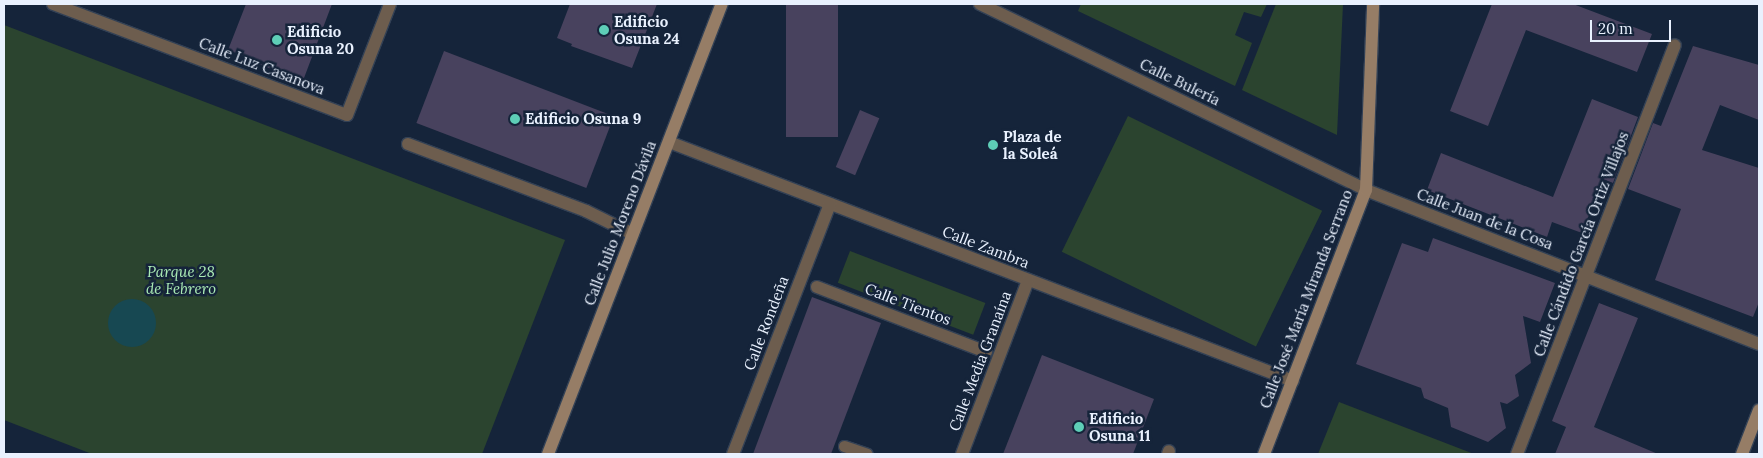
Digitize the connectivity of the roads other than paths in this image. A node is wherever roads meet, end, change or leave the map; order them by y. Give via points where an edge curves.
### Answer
1 (54, 4) edge
2 (390, 4) edge
3 (722, 4) edge
4 (980, 4) edge
5 (1373, 4) edge
6 (1675, 45) dead end
7 (668, 142) junction
8 (408, 144) dead end
9 (1366, 190) junction
10 (830, 204) junction
11 (633, 234) junction
12 (1586, 276) junction
13 (1028, 280) junction
14 (817, 287) dead end
15 (1759, 344) edge
16 (986, 352) dead end
17 (1292, 381) junction
18 (1759, 410) edge
19 (844, 446) dead end
20 (1745, 453) edge
21 (548, 454) edge
22 (733, 454) edge
23 (867, 454) edge
24 (962, 454) edge
25 (1264, 454) edge
26 (1517, 454) edge

1 - 2 street, Calle Luz Casanova via 347,115
3 - 7 street, Calle Julio Moreno Dávila
4 - 9 street, Calle Bulería
5 - 9 street, Calle José María Miranda Serrano
6 - 12 street, Calle Cándido García Ortiz Villajos
7 - 10 street, Calle Zambra
7 - 11 street, Calle Julio Moreno Dávila
8 - 11 street via 586,211
9 - 12 street, Calle Juan de la Cosa
9 - 17 street, Calle José María Miranda Serrano
10 - 13 street, Calle Zambra
10 - 22 street, Calle Rondeña
11 - 21 street, Calle Julio Moreno Dávila
12 - 15 street, Calle Juan de la Cosa
12 - 26 street, Calle Cándido García Ortiz Villajos
13 - 17 street, Calle Zambra
13 - 24 street, Calle Media Granaína
14 - 16 street, Calle Tientos
17 - 25 street, Calle José María Miranda Serrano
18 - 20 street
19 - 23 lane

